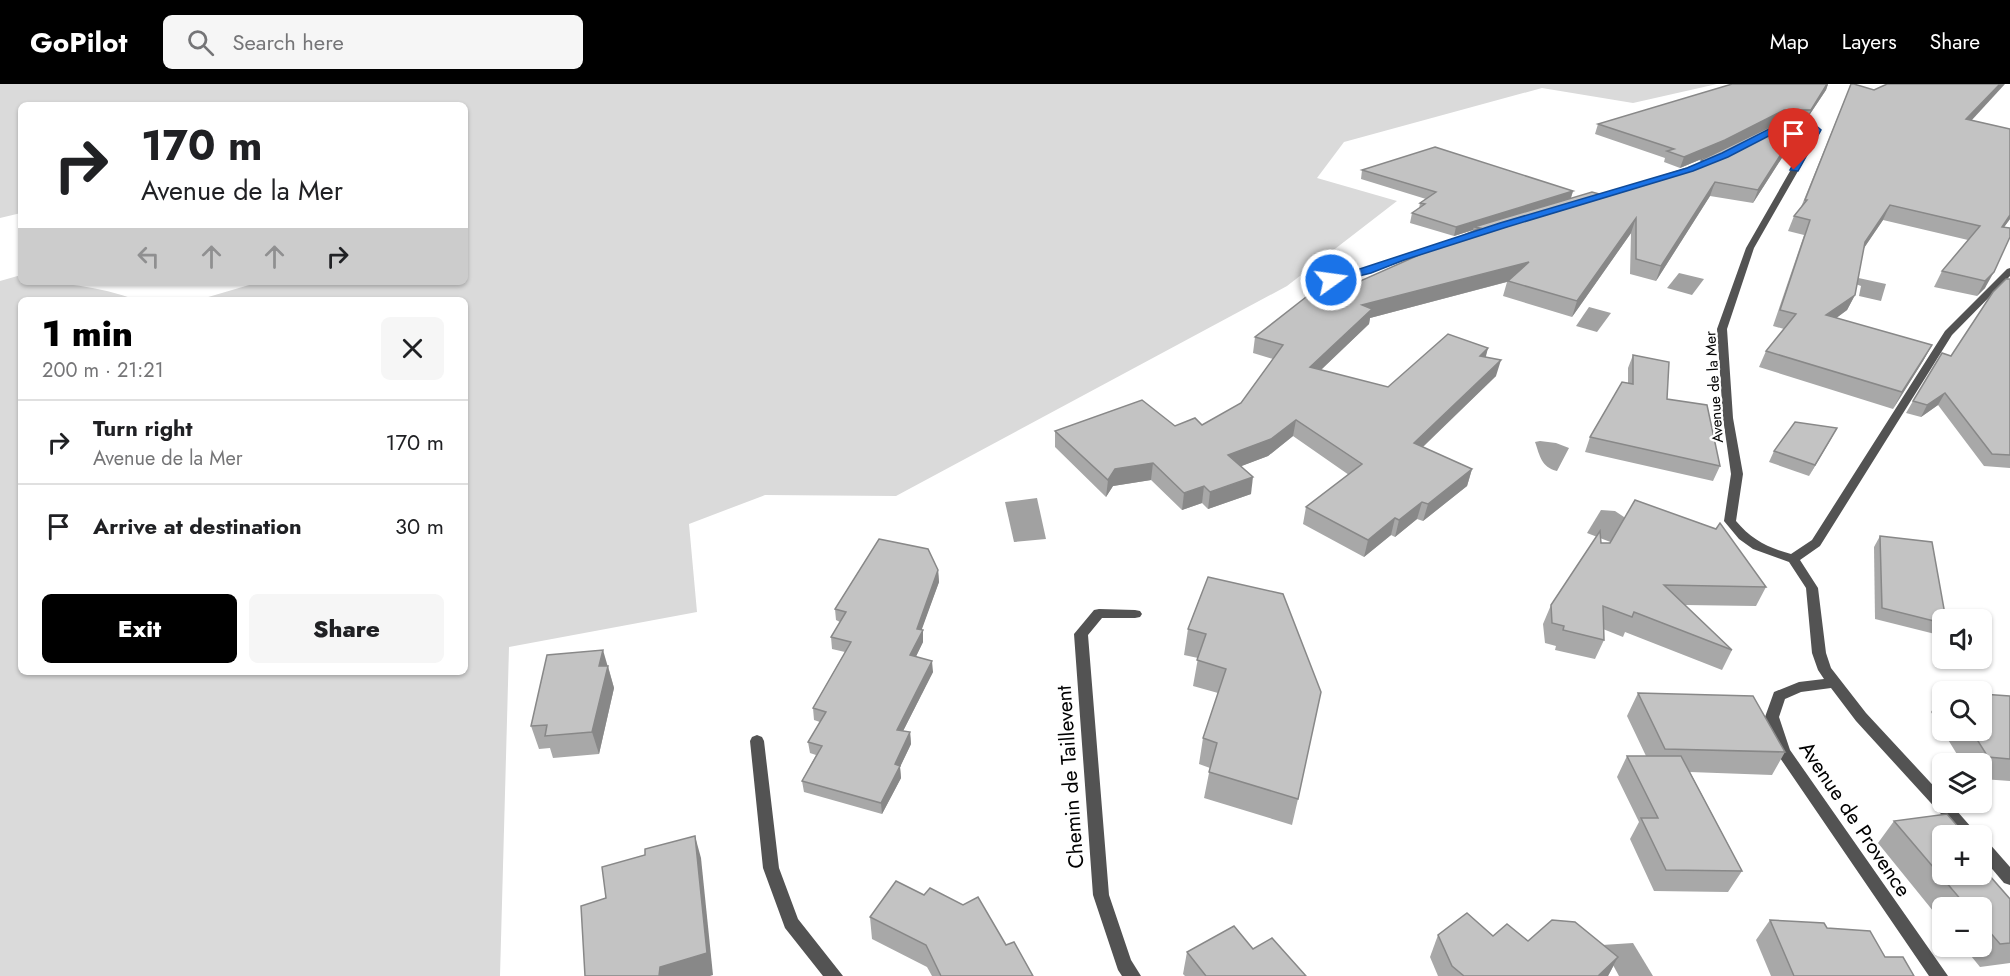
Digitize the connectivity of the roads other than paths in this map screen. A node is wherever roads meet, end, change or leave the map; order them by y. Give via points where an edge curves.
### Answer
1 (1774, 130) edge
2 (1465, 238) edge
3 (2010, 271) edge
4 (1331, 280) dead end
5 (1792, 559) junction
6 (1136, 614) dead end
7 (1830, 677) junction
8 (757, 741) dead end
9 (1961, 825) edge
10 (1992, 858) edge
11 (2010, 878) edge
12 (834, 976) edge
13 (1132, 976) edge
14 (1939, 976) edge

1 - 5 street, Avenue de la Mer via 1797,123 1817,130 1750,248 1722,329 1728,418 1737,474 1730,521 1743,538 1762,550
2 - 4 street
3 - 5 street via 1948,333 1816,543
5 - 7 street via 1812,588 1819,653
6 - 13 street, Chemin de Taillevent via 1099,613 1081,634 1101,895 1124,964
7 - 9 street via 1861,717
7 - 14 street, Avenue de Provence via 1779,696 1772,717 1783,752
8 - 12 street via 771,868 791,923
10 - 11 street

